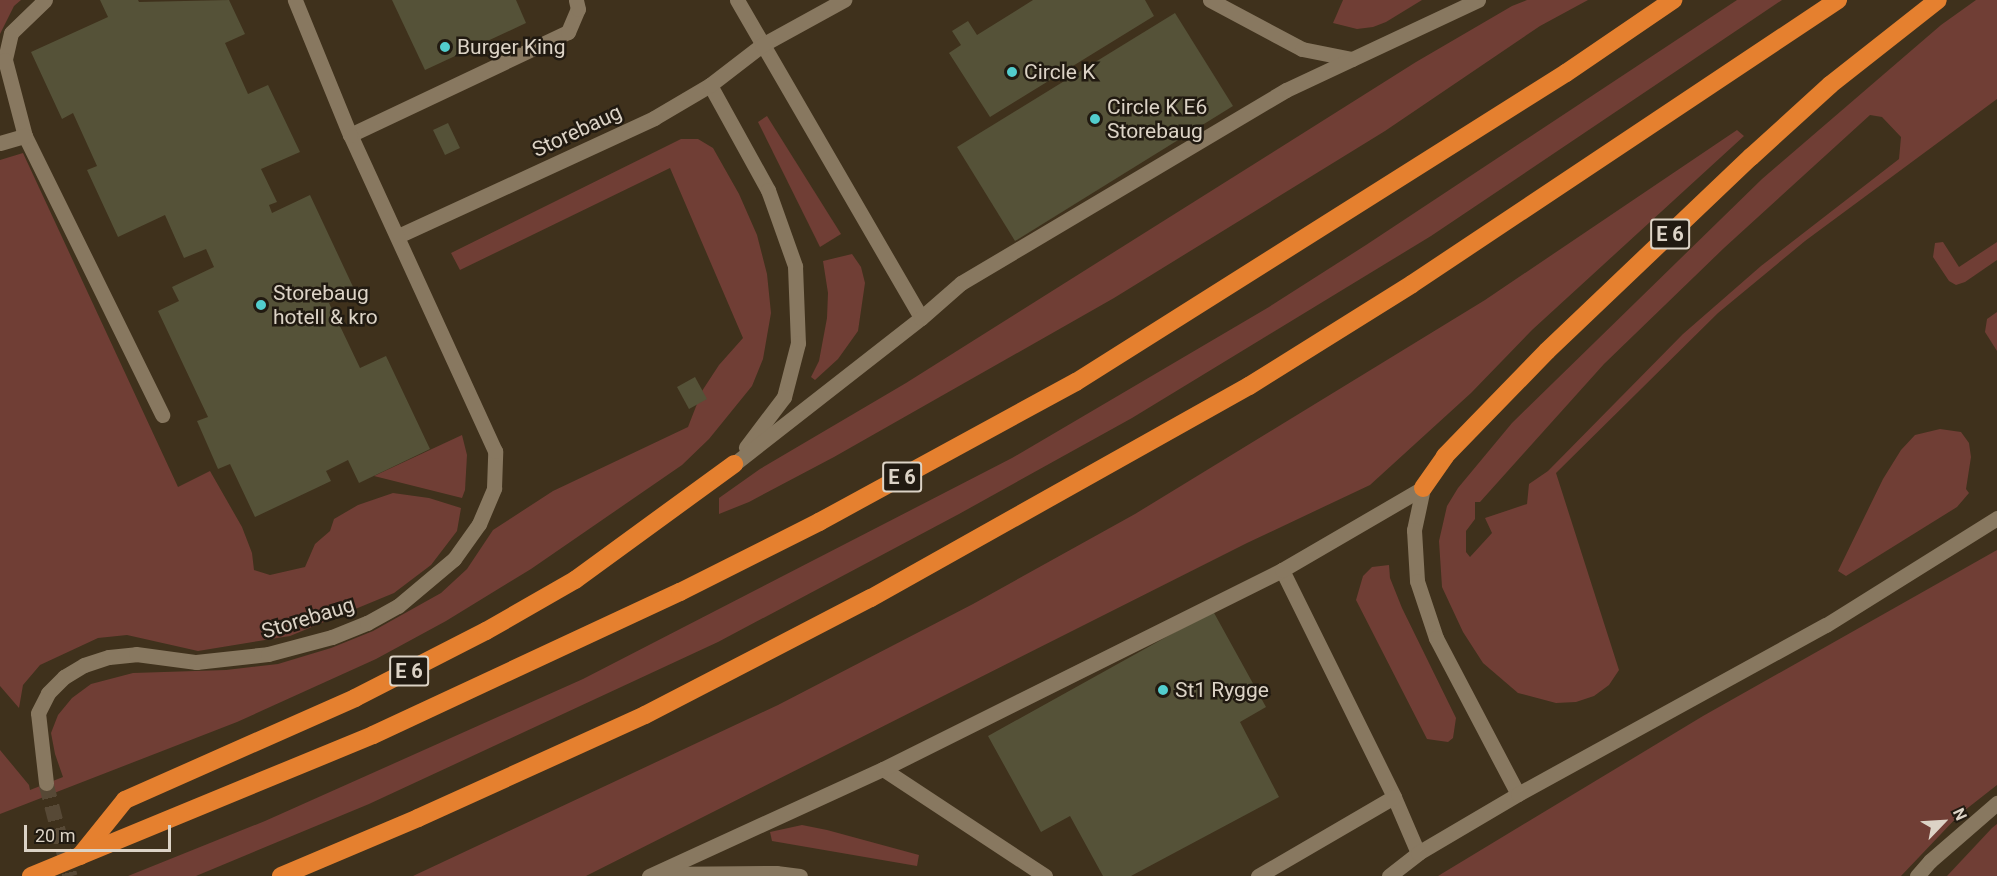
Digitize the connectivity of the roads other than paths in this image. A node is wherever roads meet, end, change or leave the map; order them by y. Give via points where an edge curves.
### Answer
1 (45, 0) edge
2 (295, 0) edge
3 (576, 0) edge
4 (737, 0) edge
5 (844, 0) edge
6 (1210, 0) edge
7 (1478, 0) edge
8 (1673, 0) edge
9 (1838, 0) edge
10 (1938, 0) edge
11 (762, 45) junction
12 (1352, 59) junction
13 (710, 85) junction
14 (350, 135) junction
15 (25, 136) junction
16 (0, 143) edge
17 (398, 236) junction
18 (921, 318) junction
19 (162, 415) dead end
20 (734, 464) junction
21 (1423, 488) junction
22 (1997, 518) edge
23 (1282, 570) junction
24 (883, 769) junction
25 (46, 783) tunnel mouth
26 (1518, 794) junction
27 (1394, 797) junction
28 (1997, 803) edge
29 (1418, 853) junction
30 (79, 857) junction
31 (651, 875) edge
32 (31, 876) edge
33 (281, 876) edge
34 (800, 876) edge
35 (1045, 876) edge
36 (1258, 876) edge
37 (1389, 876) edge
38 (1917, 876) edge

1 - 15 lane via 11,33 6,60
2 - 14 lane, Storebaug
3 - 14 lane via 578,9 568,32
4 - 11 lane
5 - 11 lane, Storebaug
6 - 12 lane via 1302,49
7 - 12 lane
8 - 30 highway, E 6 via 1566,73 1076,382 819,522 680,592 373,735
9 - 33 highway via 1413,284 1219,403 871,598 645,715
10 - 21 highway, E 6 via 1830,86 1742,165 1547,351 1445,456
11 - 13 lane, Storebaug
11 - 18 lane
12 - 18 lane via 1286,90 971,277
13 - 17 lane, Storebaug via 654,118
13 - 20 lane via 768,190 795,266 798,343 784,397
14 - 17 lane, Storebaug
15 - 16 lane
15 - 19 lane
17 - 25 lane, Storebaug via 495,451 494,488 479,524 434,579 398,606 332,637 268,654 196,662 136,654 84,665 48,693 38,714
18 - 20 lane
20 - 30 highway, E 6 via 575,580 486,631 356,698 125,800
21 - 23 lane
21 - 26 lane via 1414,531 1417,581 1436,638
22 - 26 lane via 1826,625
23 - 24 lane
23 - 27 lane
24 - 31 lane
24 - 35 lane
26 - 29 lane
27 - 29 lane
27 - 36 lane
28 - 38 lane
29 - 37 lane
30 - 32 highway, E 6
31 - 34 lane

